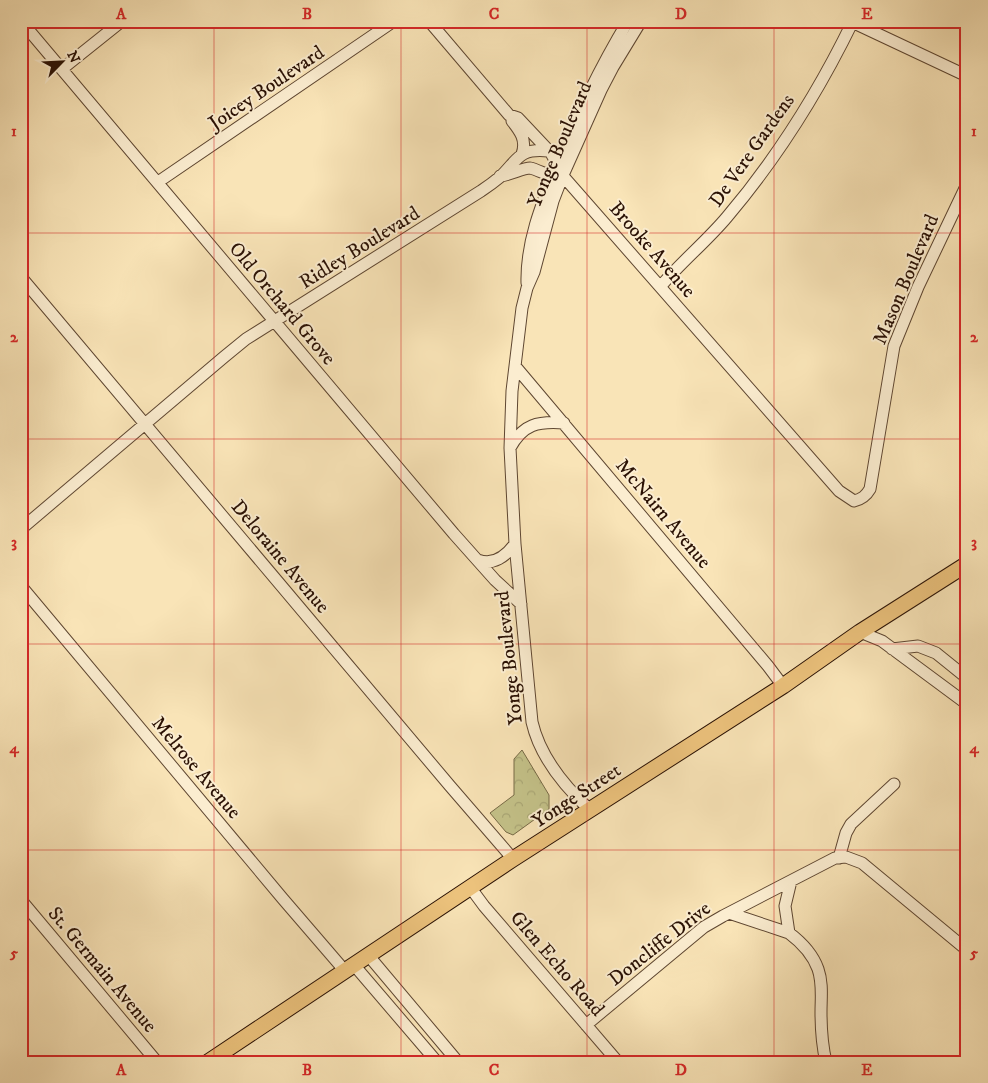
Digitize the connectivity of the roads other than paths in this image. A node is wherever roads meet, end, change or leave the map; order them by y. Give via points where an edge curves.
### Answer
1 (21, 21) edge
2 (122, 21) edge
3 (394, 21) edge
4 (429, 21) edge
5 (628, 21) edge
6 (641, 21) edge
7 (852, 22) edge
8 (62, 69) junction
9 (967, 76) edge
10 (510, 114) junction
11 (548, 151) junction
12 (522, 154) junction
13 (559, 172) junction
14 (500, 176) junction
15 (158, 182) junction
16 (967, 184) edge
17 (21, 277) edge
18 (661, 286) junction
19 (275, 322) junction
20 (515, 366) junction
21 (145, 423) junction
22 (564, 423) junction
23 (510, 448) junction
24 (854, 501) joint
25 (21, 529) edge
26 (515, 544) junction
27 (478, 560) junction
28 (967, 564) edge
29 (21, 586) edge
30 (521, 604) junction
31 (860, 632) junction
32 (892, 649) junction
33 (962, 667) edge
34 (967, 678) edge
35 (783, 686) junction
36 (967, 704) edge
37 (894, 784) dead end
38 (590, 810) junction
39 (513, 858) junction
40 (839, 858) junction
41 (791, 881) junction
42 (470, 887) junction
43 (21, 900) edge
44 (729, 913) junction
45 (789, 933) junction
46 (967, 950) edge
47 (368, 955) junction
48 (350, 968) junction
49 (586, 1025) junction
50 (157, 1062) edge
51 (208, 1062) edge
52 (436, 1062) edge
53 (458, 1062) edge
54 (618, 1062) edge
55 (826, 1062) edge

1 - 8 street, Old Orchard Grove
2 - 8 street
3 - 15 street, Joicey Boulevard
4 - 10 street, Brooke Avenue
5 - 13 street, Yonge Boulevard via 584,100 566,141
6 - 13 street, Yonge Boulevard via 613,67
7 - 9 street
7 - 18 street, De Vere Gardens via 818,86 769,162 725,220
8 - 15 street, Old Orchard Grove
10 - 11 street, Brooke Avenue via 518,118
10 - 12 street via 524,140
11 - 12 street
11 - 13 street, Brooke Avenue via 555,158
12 - 14 street, Ridley Boulevard
13 - 14 street, Ridley Boulevard via 546,174 526,168
13 - 18 street, Brooke Avenue
13 - 20 street, Yonge Boulevard via 527,288
14 - 19 street, Ridley Boulevard
15 - 19 street, Old Orchard Grove
16 - 24 street, Mason Boulevard via 894,346 870,489 867,495
17 - 21 street, Deloraine Avenue
18 - 24 street, Brooke Avenue via 839,491
19 - 21 street, Ridley Boulevard via 234,349
19 - 27 street, Old Orchard Grove
20 - 22 street, McNairn Avenue
20 - 23 street, Yonge Boulevard
21 - 25 street, Ridley Boulevard
21 - 39 street, Deloraine Avenue
22 - 23 street via 544,422 530,426 515,438
22 - 35 street, McNairn Avenue
23 - 26 street, Yonge Boulevard
26 - 27 street, Yonge Boulevard via 492,562
26 - 30 street, Yonge Boulevard
27 - 30 street, Old Orchard Grove
28 - 31 main road, Yonge Street
29 - 48 street, Melrose Avenue via 283,899
30 - 38 street, Yonge Boulevard via 529,704 536,738 566,786
31 - 32 street
31 - 35 main road, Yonge Street
32 - 33 street via 918,646
32 - 36 street
33 - 34 street
35 - 38 main road, Yonge Street
37 - 40 street via 851,824
38 - 39 main road, Yonge Street
39 - 42 main road, Yonge Street
40 - 41 street
40 - 46 street via 862,863
41 - 44 street
41 - 45 street via 785,906
42 - 47 main road, Yonge Street
42 - 49 street, Glen Echo Road
43 - 50 street, St. Germain Avenue
44 - 45 street, Doncliffe Drive
44 - 49 street, Doncliffe Drive via 704,927
45 - 55 street, Doncliffe Drive via 802,945 818,969
47 - 48 main road, Yonge Street
47 - 53 street
48 - 51 main road, Yonge Street
48 - 52 street, Melrose Avenue
49 - 54 street, Glen Echo Road

